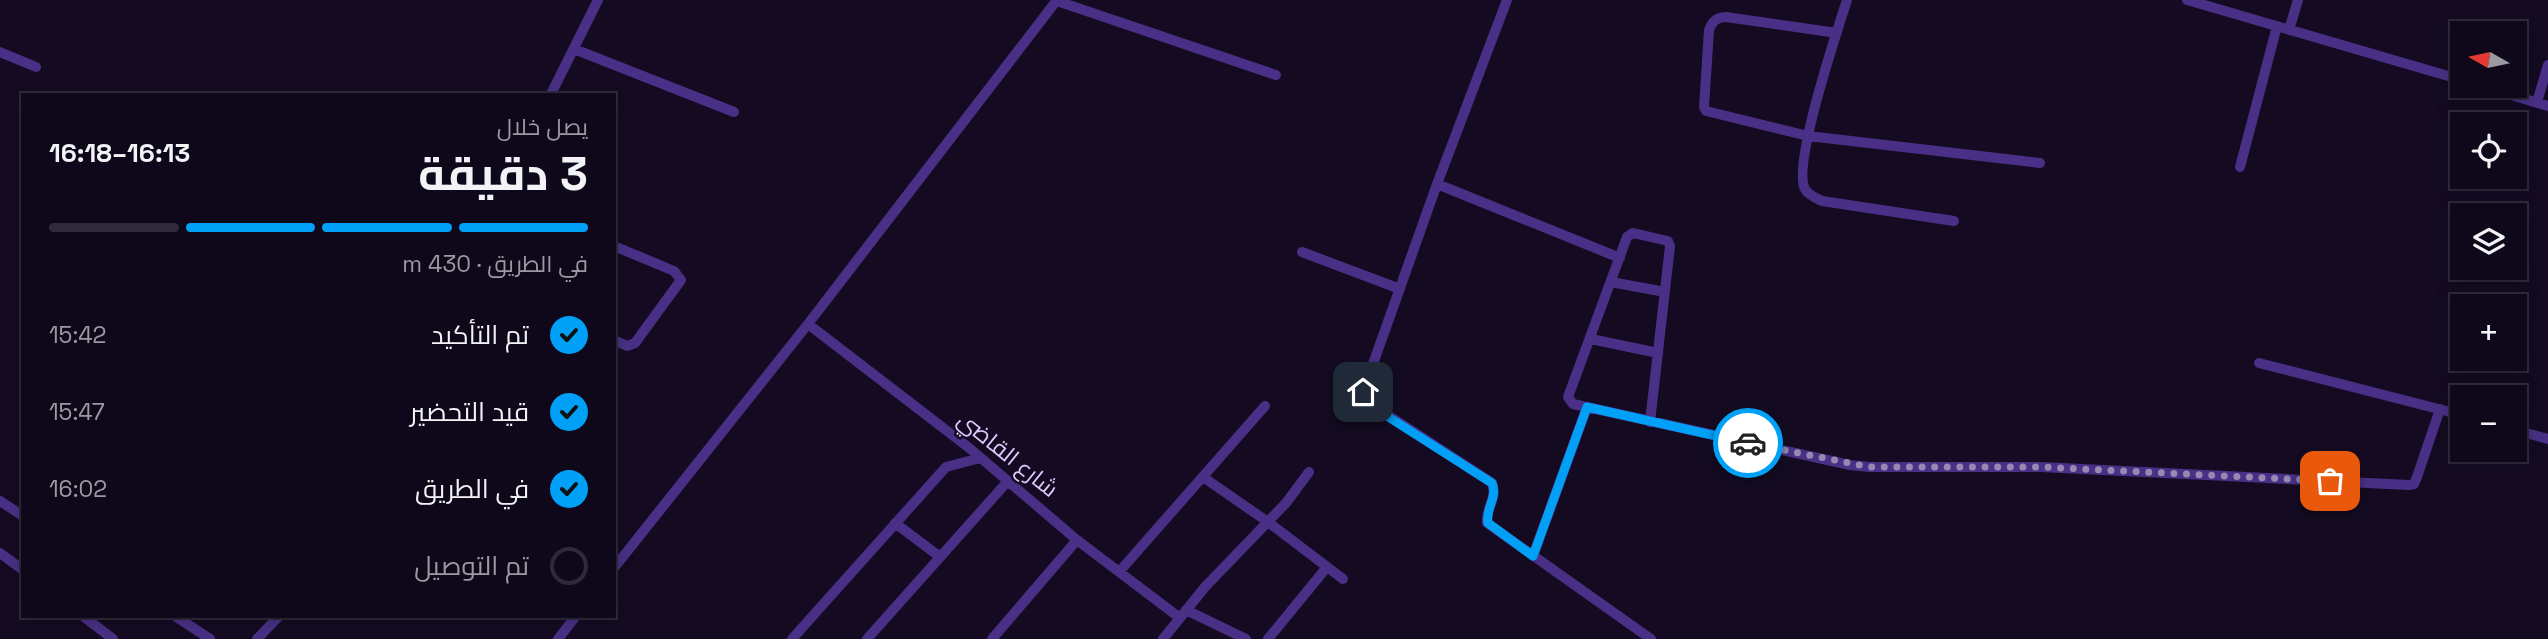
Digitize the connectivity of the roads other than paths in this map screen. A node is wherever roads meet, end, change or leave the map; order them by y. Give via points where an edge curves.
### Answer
1 (598, 0) edge
2 (1507, 0) edge
3 (1847, 0) edge
4 (2187, 0) edge
5 (2298, 0) edge
6 (1057, 1) edge
7 (2277, 26) junction
8 (2289, 30) junction
9 (1837, 33) junction
10 (574, 49) junction
11 (0, 52) edge
12 (2548, 65) edge
13 (36, 66) dead end
14 (1276, 75) dead end
15 (2450, 77) edge
16 (552, 93) edge
17 (2522, 98) edge
18 (2542, 104) edge
19 (734, 112) dead end
20 (1808, 136) junction
21 (2040, 163) dead end
22 (2240, 167) dead end
23 (1437, 184) junction
24 (1954, 220) dead end
25 (616, 249) edge
26 (1302, 252) dead end
27 (1620, 258) junction
28 (1611, 282) junction
29 (1400, 289) junction
30 (1665, 292) junction
31 (808, 324) junction
32 (1591, 339) junction
33 (616, 341) edge
34 (1658, 353) junction
35 (2259, 363) dead end
36 (1265, 406) dead end
37 (1587, 407) junction
38 (2440, 409) junction
39 (2450, 412) edge
40 (1650, 422) junction
41 (2527, 433) edge
42 (2548, 439) edge
43 (980, 458) junction
44 (1309, 472) dead end
45 (1203, 477) junction
46 (1008, 481) junction
47 (0, 501) edge
48 (21, 515) edge
49 (1268, 522) junction
50 (895, 523) junction
51 (1077, 540) junction
52 (0, 553) edge
53 (1533, 556) junction
54 (940, 557) junction
55 (616, 565) edge
56 (1327, 567) junction
57 (21, 569) edge
58 (1119, 572) junction
59 (1343, 579) dead end
60 (1183, 614) junction
61 (86, 618) edge
62 (178, 618) edge
63 (277, 618) edge
64 (574, 618) edge
65 (113, 639) edge
66 (210, 639) edge
67 (257, 639) edge
68 (558, 639) edge
69 (792, 639) edge
70 (867, 639) edge
71 (992, 639) edge
72 (1163, 639) edge
73 (1245, 639) edge
74 (1268, 639) edge
75 (1650, 639) edge

1 - 10 street
2 - 23 street
3 - 9 street
4 - 7 street
5 - 8 street
6 - 14 street
6 - 31 street
7 - 8 street
7 - 22 street
8 - 15 street
9 - 20 street
9 - 20 street via 1727,17 1712,22 1709,30 1706,111
10 - 16 street
10 - 19 street
11 - 13 street
12 - 18 street
17 - 18 street
20 - 21 street
20 - 24 street via 1802,175 1806,192 1822,201
23 - 27 street
23 - 29 street
25 - 33 street via 674,271 681,280 635,343 627,346
26 - 29 street
27 - 28 street
27 - 30 street via 1633,233 1668,241
28 - 30 street
28 - 32 street
29 - 53 street via 1363,399 1492,483 1488,523
30 - 34 street
31 - 43 street, شارع القاضي
31 - 55 street
32 - 34 street
32 - 37 street via 1568,397 1573,404
34 - 40 street
35 - 38 street
36 - 45 street
37 - 40 street
37 - 53 street
38 - 39 street
38 - 40 street via 2417,477 2409,485 2041,467 1870,467
41 - 42 street
43 - 46 street, شارع القاضي
43 - 50 street via 946,467
44 - 49 street
45 - 49 street
45 - 58 street
46 - 51 street, شارع القاضي
46 - 54 street
47 - 48 street
49 - 56 street
49 - 60 street
50 - 54 street
50 - 69 street
51 - 58 street, شارع القاضي
51 - 71 street
52 - 57 street
53 - 75 street
54 - 70 street
56 - 59 street
56 - 74 street
58 - 60 street, شارع القاضي
60 - 72 street
60 - 73 street, شارع القاضي
61 - 65 street
62 - 66 street
63 - 67 street
64 - 68 street

